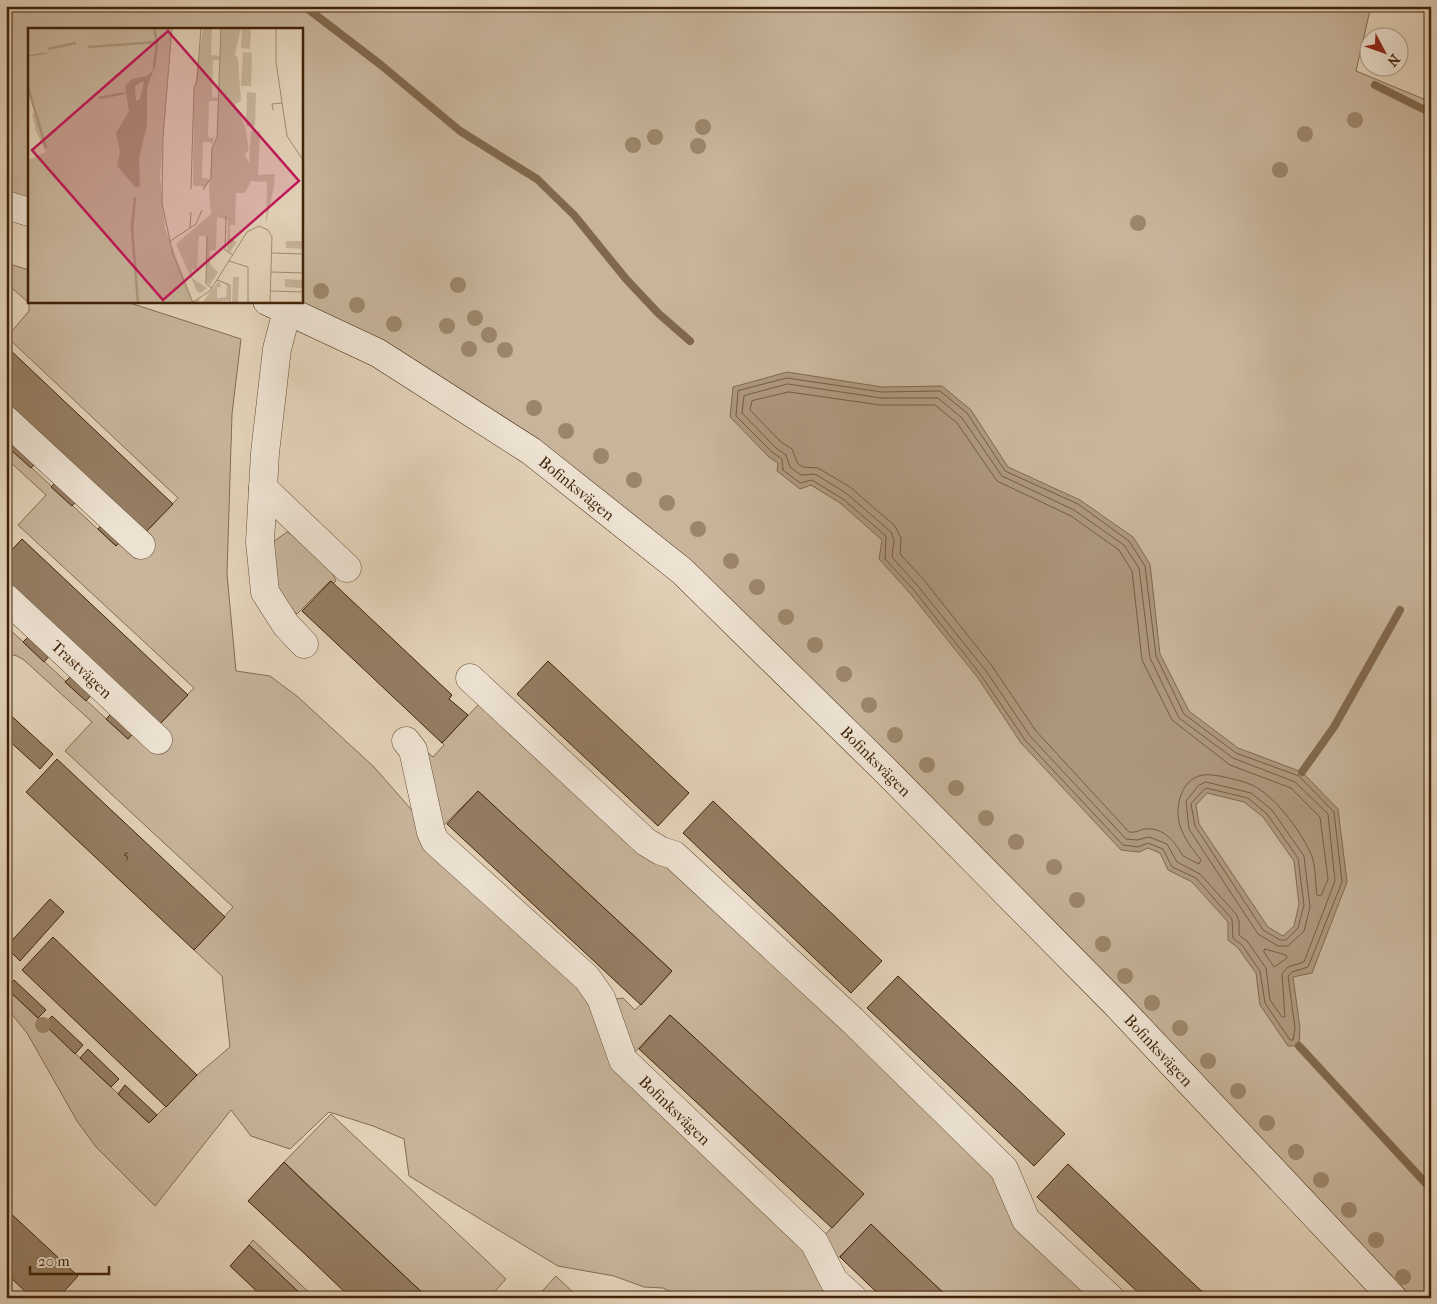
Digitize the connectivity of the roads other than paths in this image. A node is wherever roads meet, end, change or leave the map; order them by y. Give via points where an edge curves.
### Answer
1 (6, 205) edge
2 (28, 212) edge
3 (277, 306) edge
4 (6, 420) edge
5 (263, 488) junction
6 (142, 546) dead end
7 (347, 568) dead end
8 (6, 598) edge
9 (304, 644) dead end
10 (470, 678) dead end
11 (158, 740) dead end
12 (406, 741) dead end
13 (853, 1298) edge
14 (1110, 1298) edge
15 (1393, 1298) edge

1 - 2 street
3 - 5 street, Bofinksvägen via 277,349
3 - 15 street, Bofinksvägen via 378,353 531,451 682,571 1115,1002
4 - 6 street
5 - 7 street
5 - 9 street, Bofinksvägen via 260,542 265,592 286,625
8 - 11 street, Trastvägen
10 - 14 street via 646,842 674,855 852,1020 1004,1169 1026,1220
12 - 13 street, Bofinksvägen via 412,750 435,840 591,983 601,998 623,1060 814,1242 834,1280

